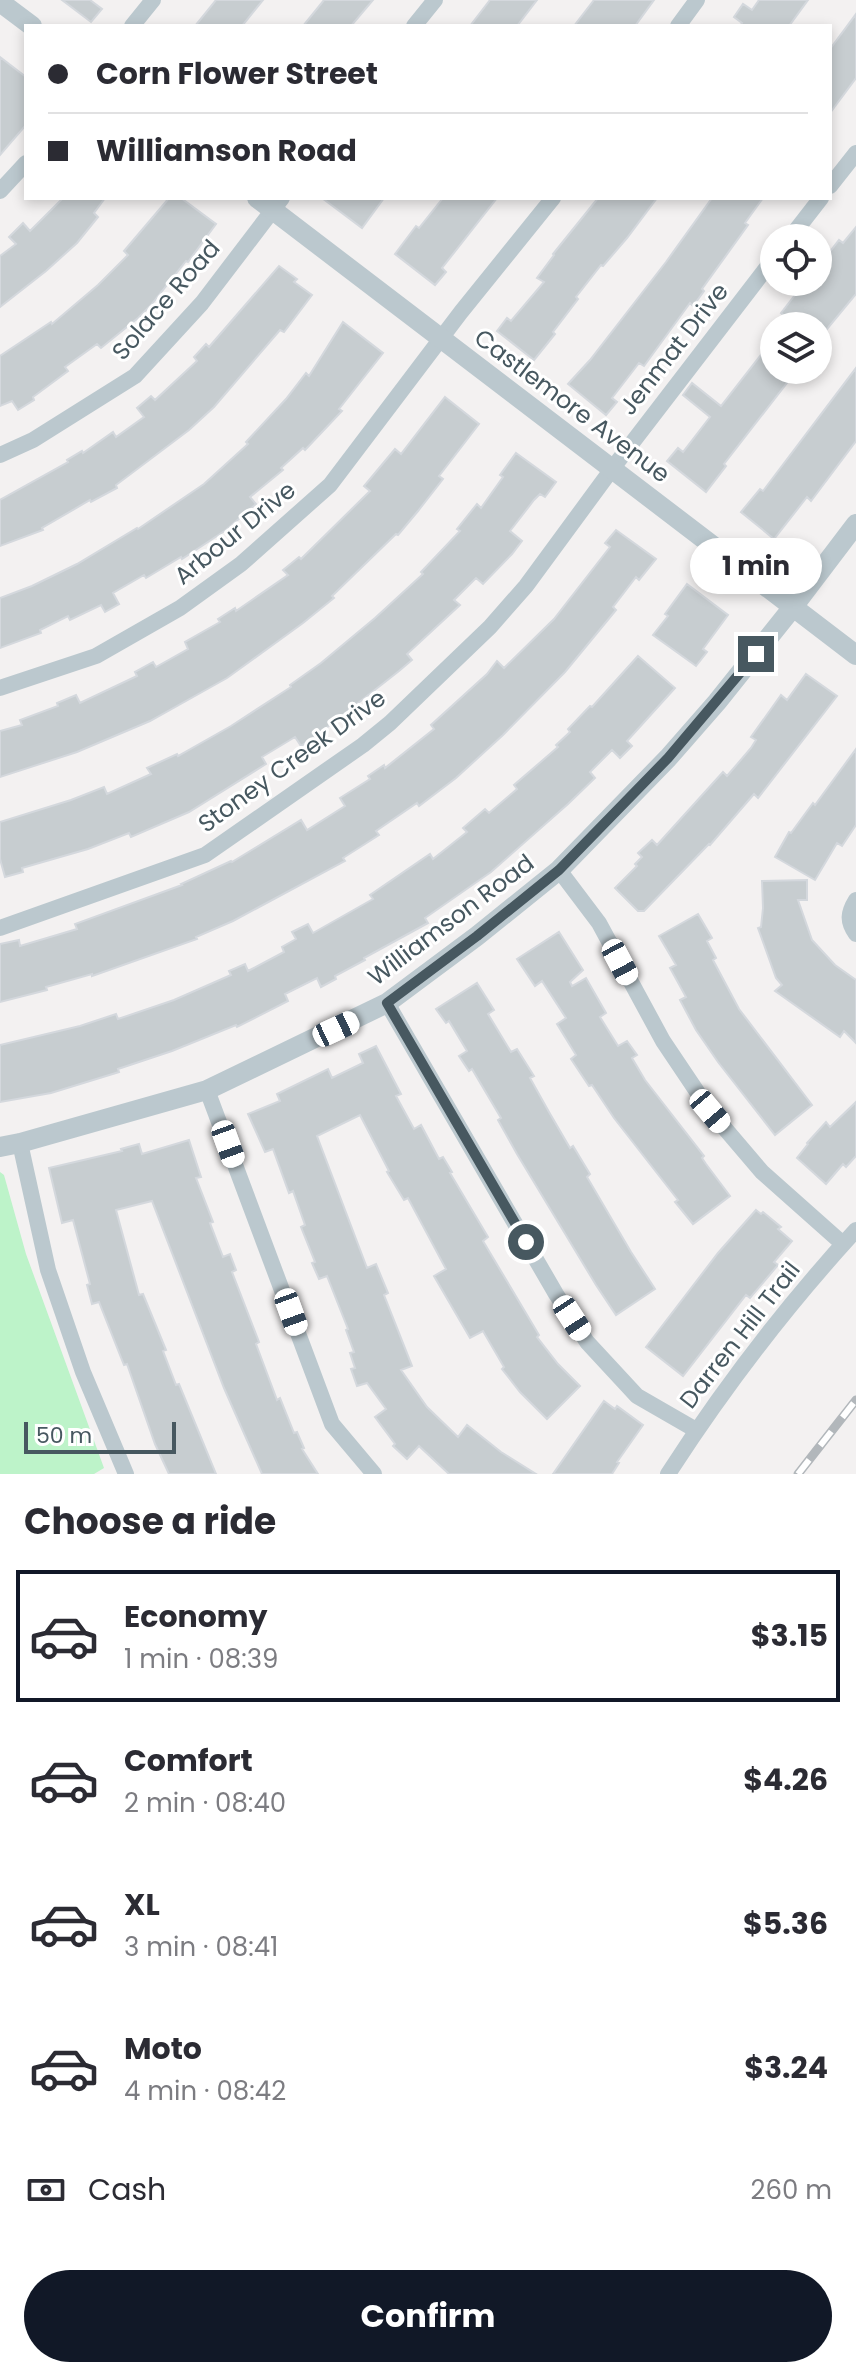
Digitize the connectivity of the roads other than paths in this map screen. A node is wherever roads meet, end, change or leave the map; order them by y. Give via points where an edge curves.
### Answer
1 (153, 0) edge
2 (435, 0) edge
3 (697, 0) edge
4 (0, 2) edge
5 (29, 24) edge
6 (134, 24) edge
7 (416, 24) edge
8 (679, 24) edge
9 (856, 153) edge
10 (24, 165) edge
11 (832, 183) edge
12 (0, 191) edge
13 (551, 200) edge
14 (819, 200) edge
15 (271, 202) edge
16 (801, 224) edge
17 (760, 276) edge
18 (441, 339) junction
19 (0, 455) edge
20 (612, 469) junction
21 (856, 524) edge
22 (793, 607) junction
23 (856, 655) edge
24 (0, 688) edge
25 (559, 870) junction
26 (856, 900) edge
27 (0, 928) edge
28 (856, 934) edge
29 (387, 1003) junction
30 (207, 1090) junction
31 (10, 1145) edge
32 (856, 1230) edge
33 (843, 1244) junction
34 (696, 1430) junction
35 (126, 1474) edge
36 (374, 1474) edge
37 (668, 1474) edge

1 - 6 street
2 - 7 street
3 - 8 street
4 - 5 street
9 - 11 street
10 - 12 street
13 - 18 street, Arbour Drive
14 - 16 street
15 - 18 street, Castlemore Avenue
15 - 19 street, Solace Road via 202,303 135,376
17 - 20 street, Jenmat Drive
18 - 20 street, Castlemore Avenue
18 - 24 street, Arbour Drive via 330,485 241,564 180,608 96,656
20 - 22 street, Castlemore Avenue
20 - 27 street, Stoney Creek Drive via 490,627 363,745 205,855
21 - 22 street, Williamson Road
22 - 23 street, Castlemore Avenue
22 - 25 street, Williamson Road via 668,758
25 - 29 street, Williamson Road
25 - 33 street via 599,923 663,1041 710,1111 762,1172
26 - 28 street via 849,913
29 - 30 street, Williamson Road
29 - 34 street via 587,1342 637,1396
30 - 31 street, Williamson Road
30 - 36 street via 332,1424
31 - 35 street via 83,1372
32 - 33 street, Darren Hill Trail
33 - 34 street, Darren Hill Trail
34 - 37 street, Darren Hill Trail

